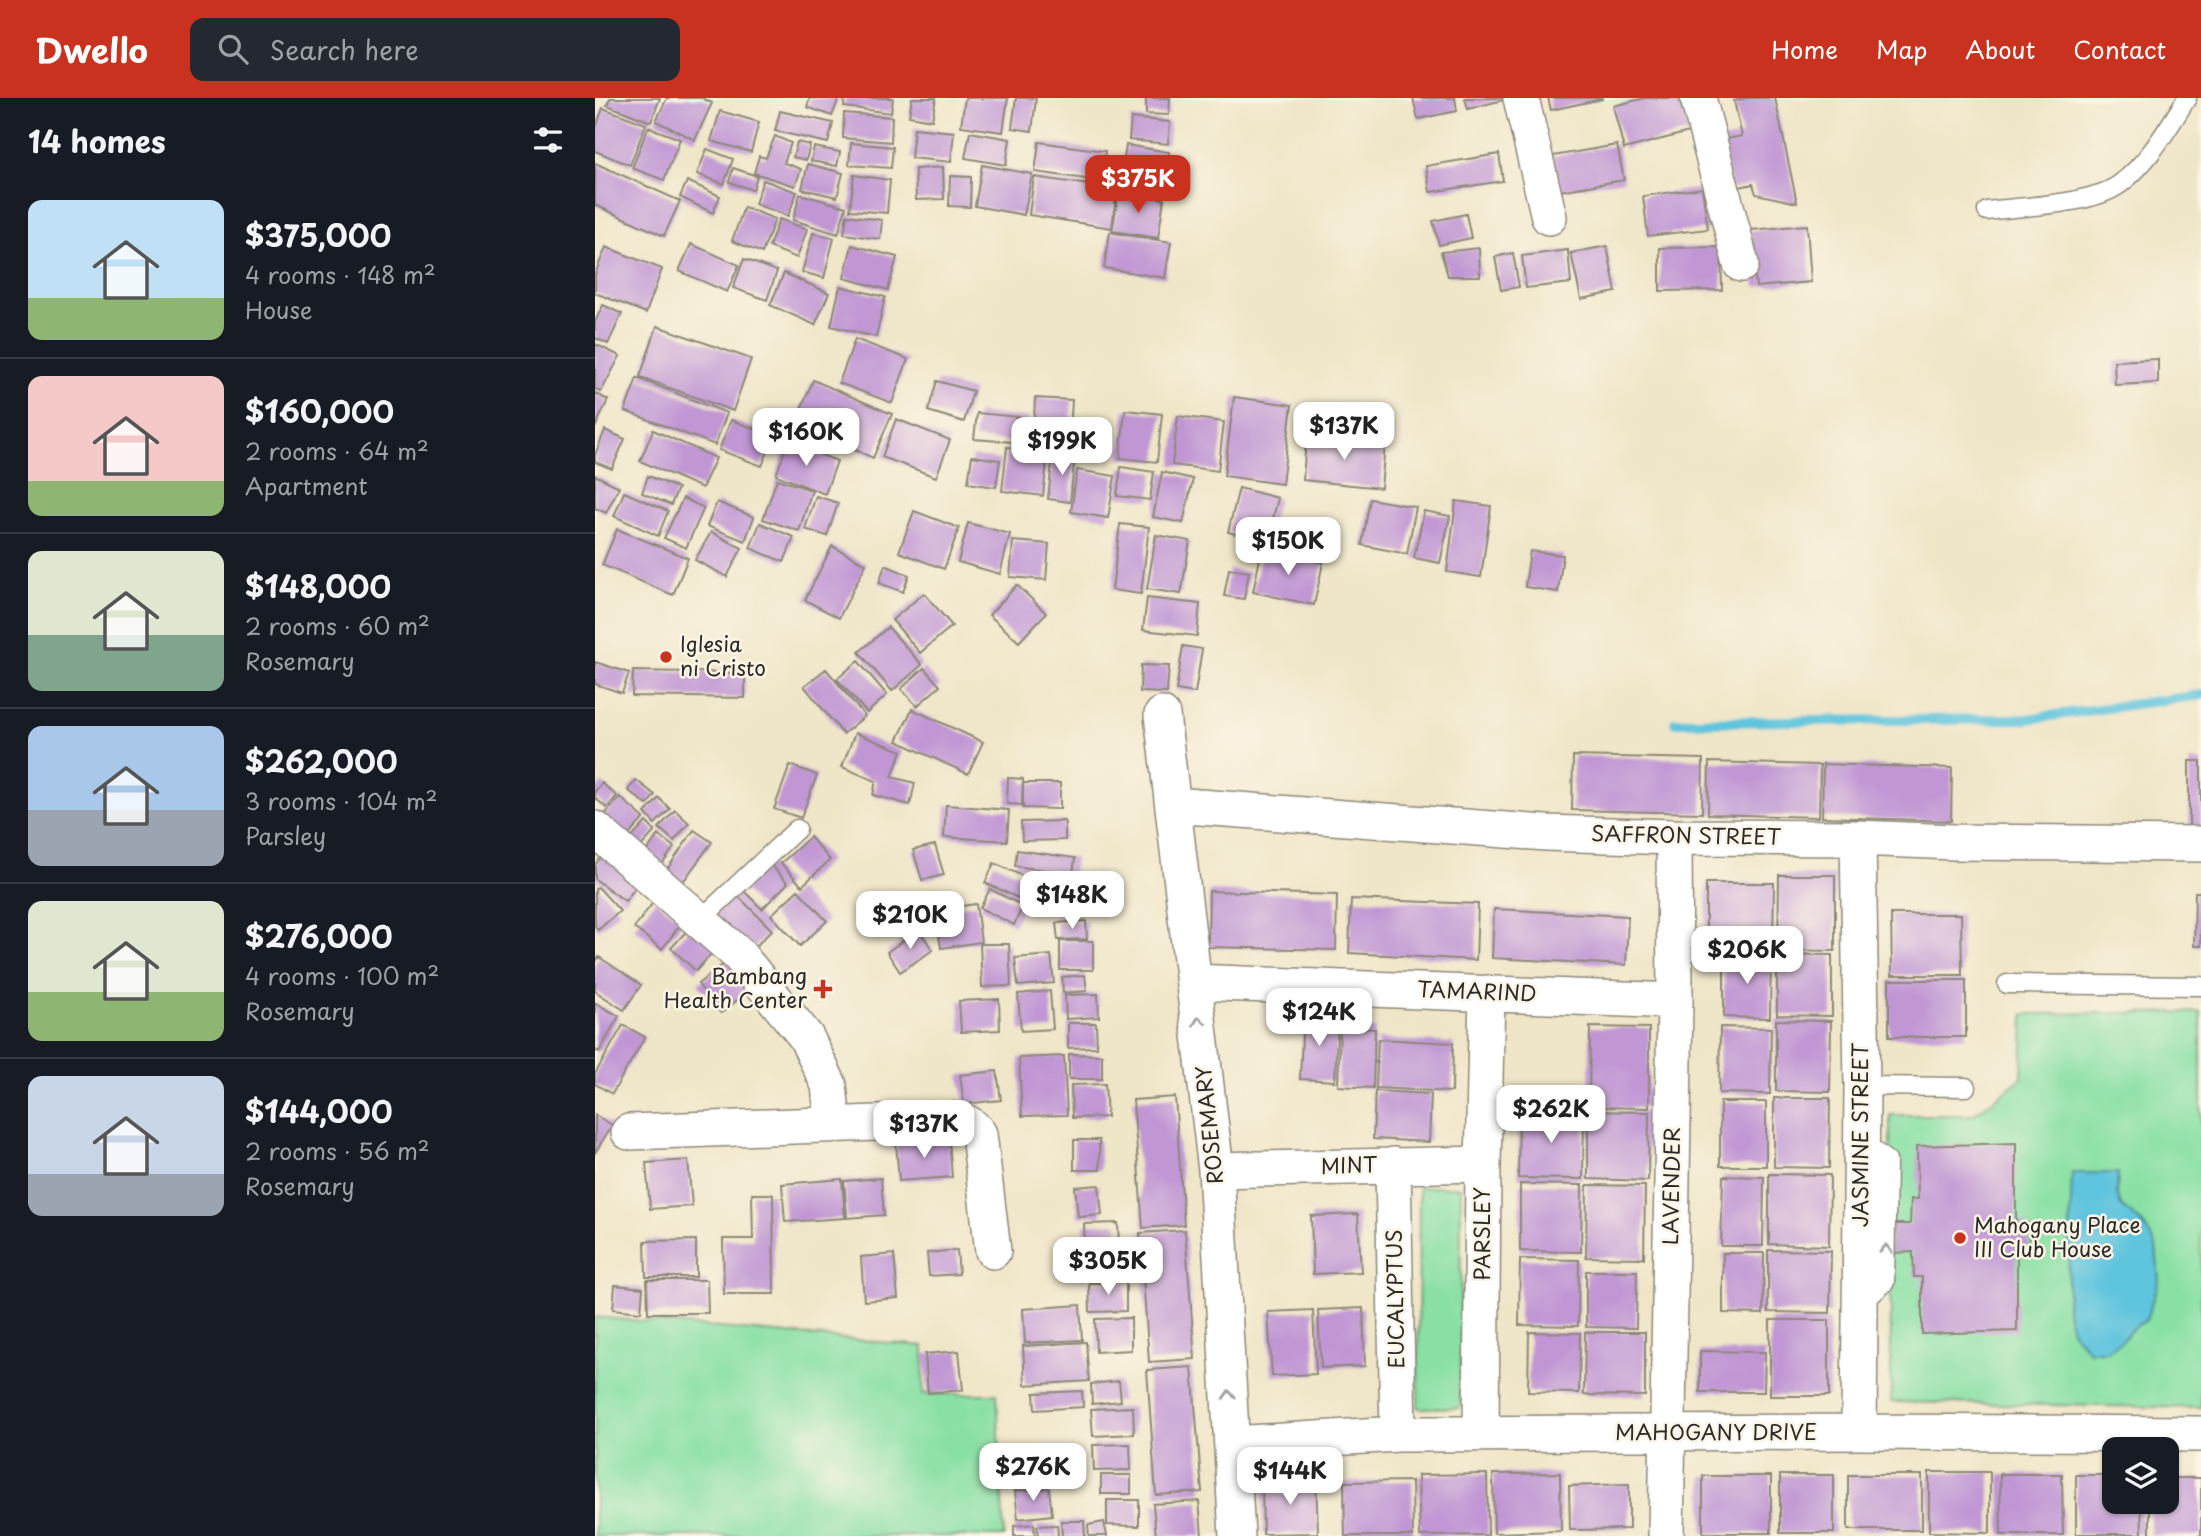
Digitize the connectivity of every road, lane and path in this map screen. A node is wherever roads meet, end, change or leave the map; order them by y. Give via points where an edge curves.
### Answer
1 (1521, 98) edge
2 (1698, 98) edge
3 (2187, 98) edge
4 (1987, 211) dead end
5 (1549, 217) dead end
6 (1741, 264) dead end
7 (1162, 715) dead end
8 (1173, 805) junction
9 (595, 829) edge
10 (797, 829) dead end
11 (1674, 837) junction
12 (1858, 838) junction
13 (2201, 844) edge
14 (700, 920) junction
15 (1194, 982) junction
16 (2007, 984) dead end
17 (2201, 986) edge
18 (1487, 993) junction
19 (1675, 1000) junction
20 (1862, 1086) junction
21 (1966, 1087) dead end
22 (834, 1124) junction
23 (629, 1132) dead end
24 (1483, 1164) junction
25 (1393, 1165) junction
26 (1216, 1170) junction
27 (993, 1251) dead end
28 (1859, 1432) junction
29 (1398, 1434) junction
30 (1482, 1434) junction
31 (1667, 1434) junction
32 (2201, 1434) edge
33 (1232, 1444) junction
34 (1237, 1536) edge
35 (1666, 1536) edge

1 - 5 street
2 - 6 street
3 - 4 lane via 2151,151 2119,185 2090,198
7 - 8 street, ROSEMARY
8 - 11 street, SAFFRON STREET via 1546,833
8 - 15 street, ROSEMARY
9 - 14 street
10 - 14 lane
11 - 12 street, SAFFRON STREET
11 - 19 street, LAVENDER
12 - 13 street, SAFFRON STREET
12 - 20 street, JASMINE STREET
14 - 22 street via 738,954 806,1037 829,1085
15 - 18 street, TAMARIND
26 -> 15 street, ROSEMARY
16 - 17 lane
18 - 19 street, TAMARIND
18 - 24 street, PARSLEY
19 - 31 street, LAVENDER
20 - 21 lane
20 - 28 street, JASMINE STREET
22 - 23 street
22 - 27 street via 958,1120 974,1126 981,1144
24 - 25 street, MINT
24 - 30 street, PARSLEY
25 - 26 street, MINT
25 - 29 street, EUCALYPTUS
33 -> 26 street, ROSEMARY
28 - 31 street, MAHOGANY DRIVE
28 - 32 street, MAHOGANY DRIVE
29 - 30 street, MAHOGANY DRIVE
29 - 33 street, MAHOGANY DRIVE
30 - 31 street, MAHOGANY DRIVE
31 - 35 street, LAVENDER
33 - 34 street, ROSEMARY

